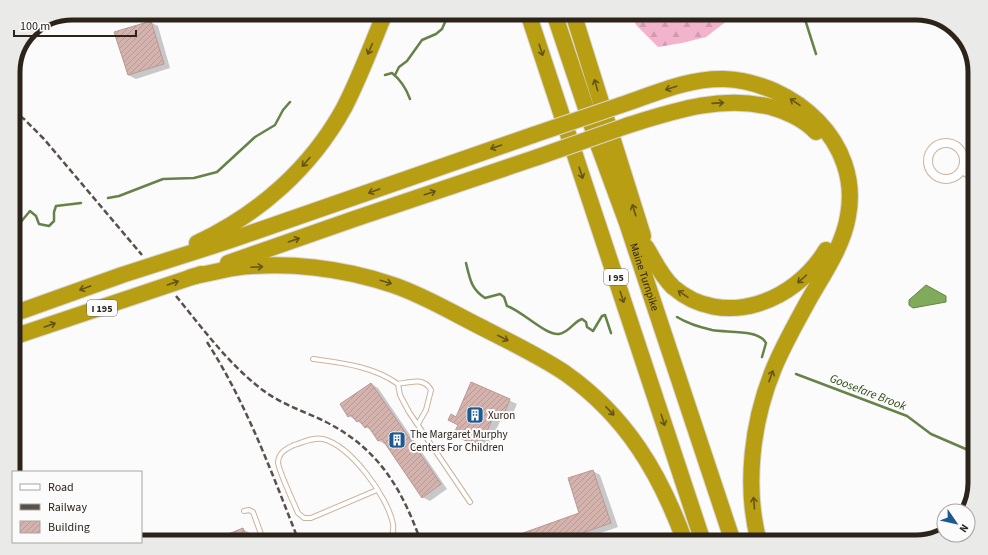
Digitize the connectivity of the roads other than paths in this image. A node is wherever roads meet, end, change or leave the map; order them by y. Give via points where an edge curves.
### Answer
1 (382, 20) edge
2 (530, 20) edge
3 (556, 20) edge
4 (575, 20) edge
5 (962, 170) junction
6 (968, 173) edge
7 (646, 247) junction
8 (122, 275) junction
9 (191, 277) junction
10 (20, 311) edge
11 (20, 335) edge
12 (313, 359) dead end
13 (398, 384) junction
14 (418, 424) junction
15 (377, 490) junction
16 (470, 502) dead end
17 (244, 511) dead end
18 (261, 535) edge
19 (392, 535) edge
20 (682, 535) edge
21 (702, 535) edge
22 (731, 535) edge
23 (740, 535) edge
24 (758, 535) edge

1 -> 8 highway via 341,112 314,153 292,177 265,202 231,225 202,241
2 -> 21 highway, I 95
3 - 22 highway, Maine Turnpike / I 95
7 -> 4 highway
5 - 5 street via 964,159 959,148 954,145 942,144 929,154 929,166 936,176 953,178
5 - 6 street
9 -> 7 highway, bridge via 626,126 714,103 742,103 772,108 798,118 815,131 834,159 841,203 831,241 820,260 806,276 792,288 760,304 723,308 694,300 679,292 665,279
7 - 23 highway
8 -> 10 highway, I 195
24 -> 8 highway, bridge via 753,502 753,466 761,406 780,354 844,231 850,197 846,166 837,145 811,114 783,95 753,84 724,79 695,81 675,86 228,242
11 -> 9 highway, I 195
9 -> 20 highway via 234,268 260,267 307,267 357,274 422,297 529,352 580,384 618,420 655,472
12 - 13 lane via 365,369 390,378
13 - 14 lane via 400,396
13 - 14 lane via 421,381 428,384 431,390 426,410
14 - 16 lane
15 - 15 lane via 356,462 330,442 311,439 287,448 280,454 278,463 298,513 304,518 311,518
15 - 19 lane via 393,524
17 - 18 lane via 253,512

